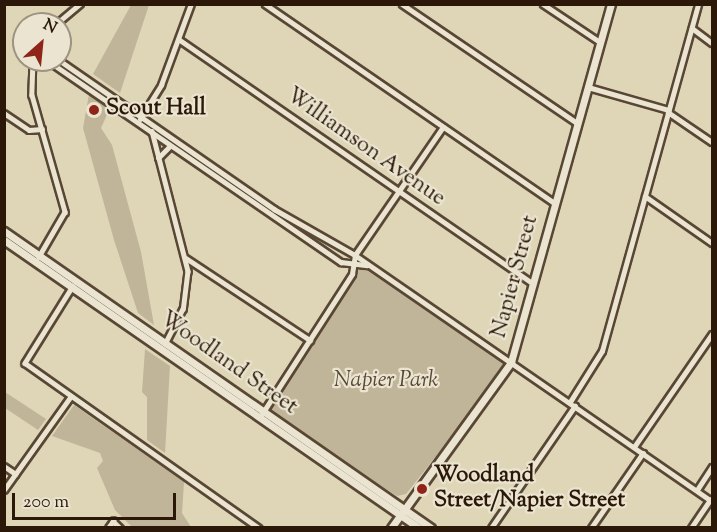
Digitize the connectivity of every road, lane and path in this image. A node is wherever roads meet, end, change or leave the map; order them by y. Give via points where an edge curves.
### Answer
1 (191, 4) edge
2 (265, 4) edge
3 (402, 4) edge
4 (543, 4) edge
5 (611, 4) edge
6 (698, 4) edge
7 (692, 28) junction
8 (180, 40) junction
9 (600, 42) junction
10 (712, 43) edge
11 (72, 71) edge
12 (31, 72) edge
13 (68, 72) edge
14 (83, 81) junction
15 (588, 87) junction
16 (668, 111) junction
17 (4, 113) edge
18 (141, 117) junction
19 (138, 123) junction
20 (577, 123) junction
21 (155, 126) junction
22 (443, 127) junction
23 (42, 129) junction
24 (152, 132) junction
25 (712, 142) edge
26 (175, 148) junction
27 (158, 158) junction
28 (399, 191) junction
29 (645, 196) junction
30 (555, 203) junction
31 (4, 231) edge
32 (4, 240) edge
33 (712, 243) edge
34 (355, 255) junction
35 (38, 258) junction
36 (186, 258) junction
37 (354, 264) junction
38 (187, 266) junction
39 (202, 266) junction
40 (370, 266) junction
41 (532, 283) junction
42 (74, 284) junction
43 (712, 334) edge
44 (310, 340) junction
45 (164, 346) junction
46 (511, 362) junction
47 (71, 396) junction
48 (570, 402) junction
49 (575, 406) junction
50 (262, 414) junction
51 (634, 447) junction
52 (642, 453) junction
53 (4, 466) edge
54 (712, 467) edge
55 (16, 474) junction
56 (4, 490) edge
57 (697, 490) junction
58 (712, 500) edge
59 (401, 511) junction
60 (108, 528) edge
61 (120, 528) edge
62 (259, 528) edge
63 (391, 528) edge
64 (419, 528) edge
65 (431, 528) edge
66 (491, 528) edge
67 (591, 528) edge
68 (691, 528) edge

1 - 8 street
2 - 22 street
3 - 20 street
4 - 9 street
5 - 9 main road, Napier Street
6 - 7 street
7 - 10 street
7 - 16 street
8 - 18 street
8 - 28 street, Williamson Avenue
9 - 15 main road, Napier Street
11 - 14 street
12 - 23 street via 30,82
13 - 14 street
14 - 18 street
14 - 19 street
15 - 16 street
15 - 20 main road, Napier Street
16 - 25 street
16 - 29 street
17 - 23 street via 29,130
18 - 19 street
18 - 21 street
19 - 24 street
20 - 30 main road, Napier Street
21 - 24 street
21 - 34 street via 274,209
22 - 28 street
22 - 30 street
23 - 35 street via 65,212
24 - 26 street
24 - 27 street
26 - 27 street via 165,147
26 - 37 street via 341,262
27 - 36 street
28 - 34 street
28 - 41 street, Williamson Avenue
29 - 33 street
29 - 48 street via 600,356
30 - 41 main road, Napier Street
31 - 35 main road, Woodland Street
32 - 35 main road, Woodland Street
34 - 37 street
34 - 40 street
35 - 42 main road, Woodland Street
36 - 38 street
36 - 39 street
37 - 40 street
37 - 44 street via 352,274
38 - 39 street
38 - 45 street via 183,309
39 - 44 street
40 - 46 street
41 - 46 main road, Napier Street
42 - 45 main road, Woodland Street
42 - 47 street via 24,359
43 - 51 street
44 - 50 street
45 - 50 main road, Woodland Street
46 - 48 street
46 - 59 main road, Napier Street
47 - 55 street
47 - 62 street
48 - 49 street
49 - 51 street
49 - 66 street
50 - 59 main road, Woodland Street
51 - 52 street
52 - 57 street
52 - 67 street
53 - 55 street
54 - 57 street
55 - 56 street
57 - 58 street
58 - 68 street
59 - 63 main road, Napier Street
59 - 64 main road, Woodland Street
59 - 65 main road, Woodland Street
60 - 61 street via 113,521

